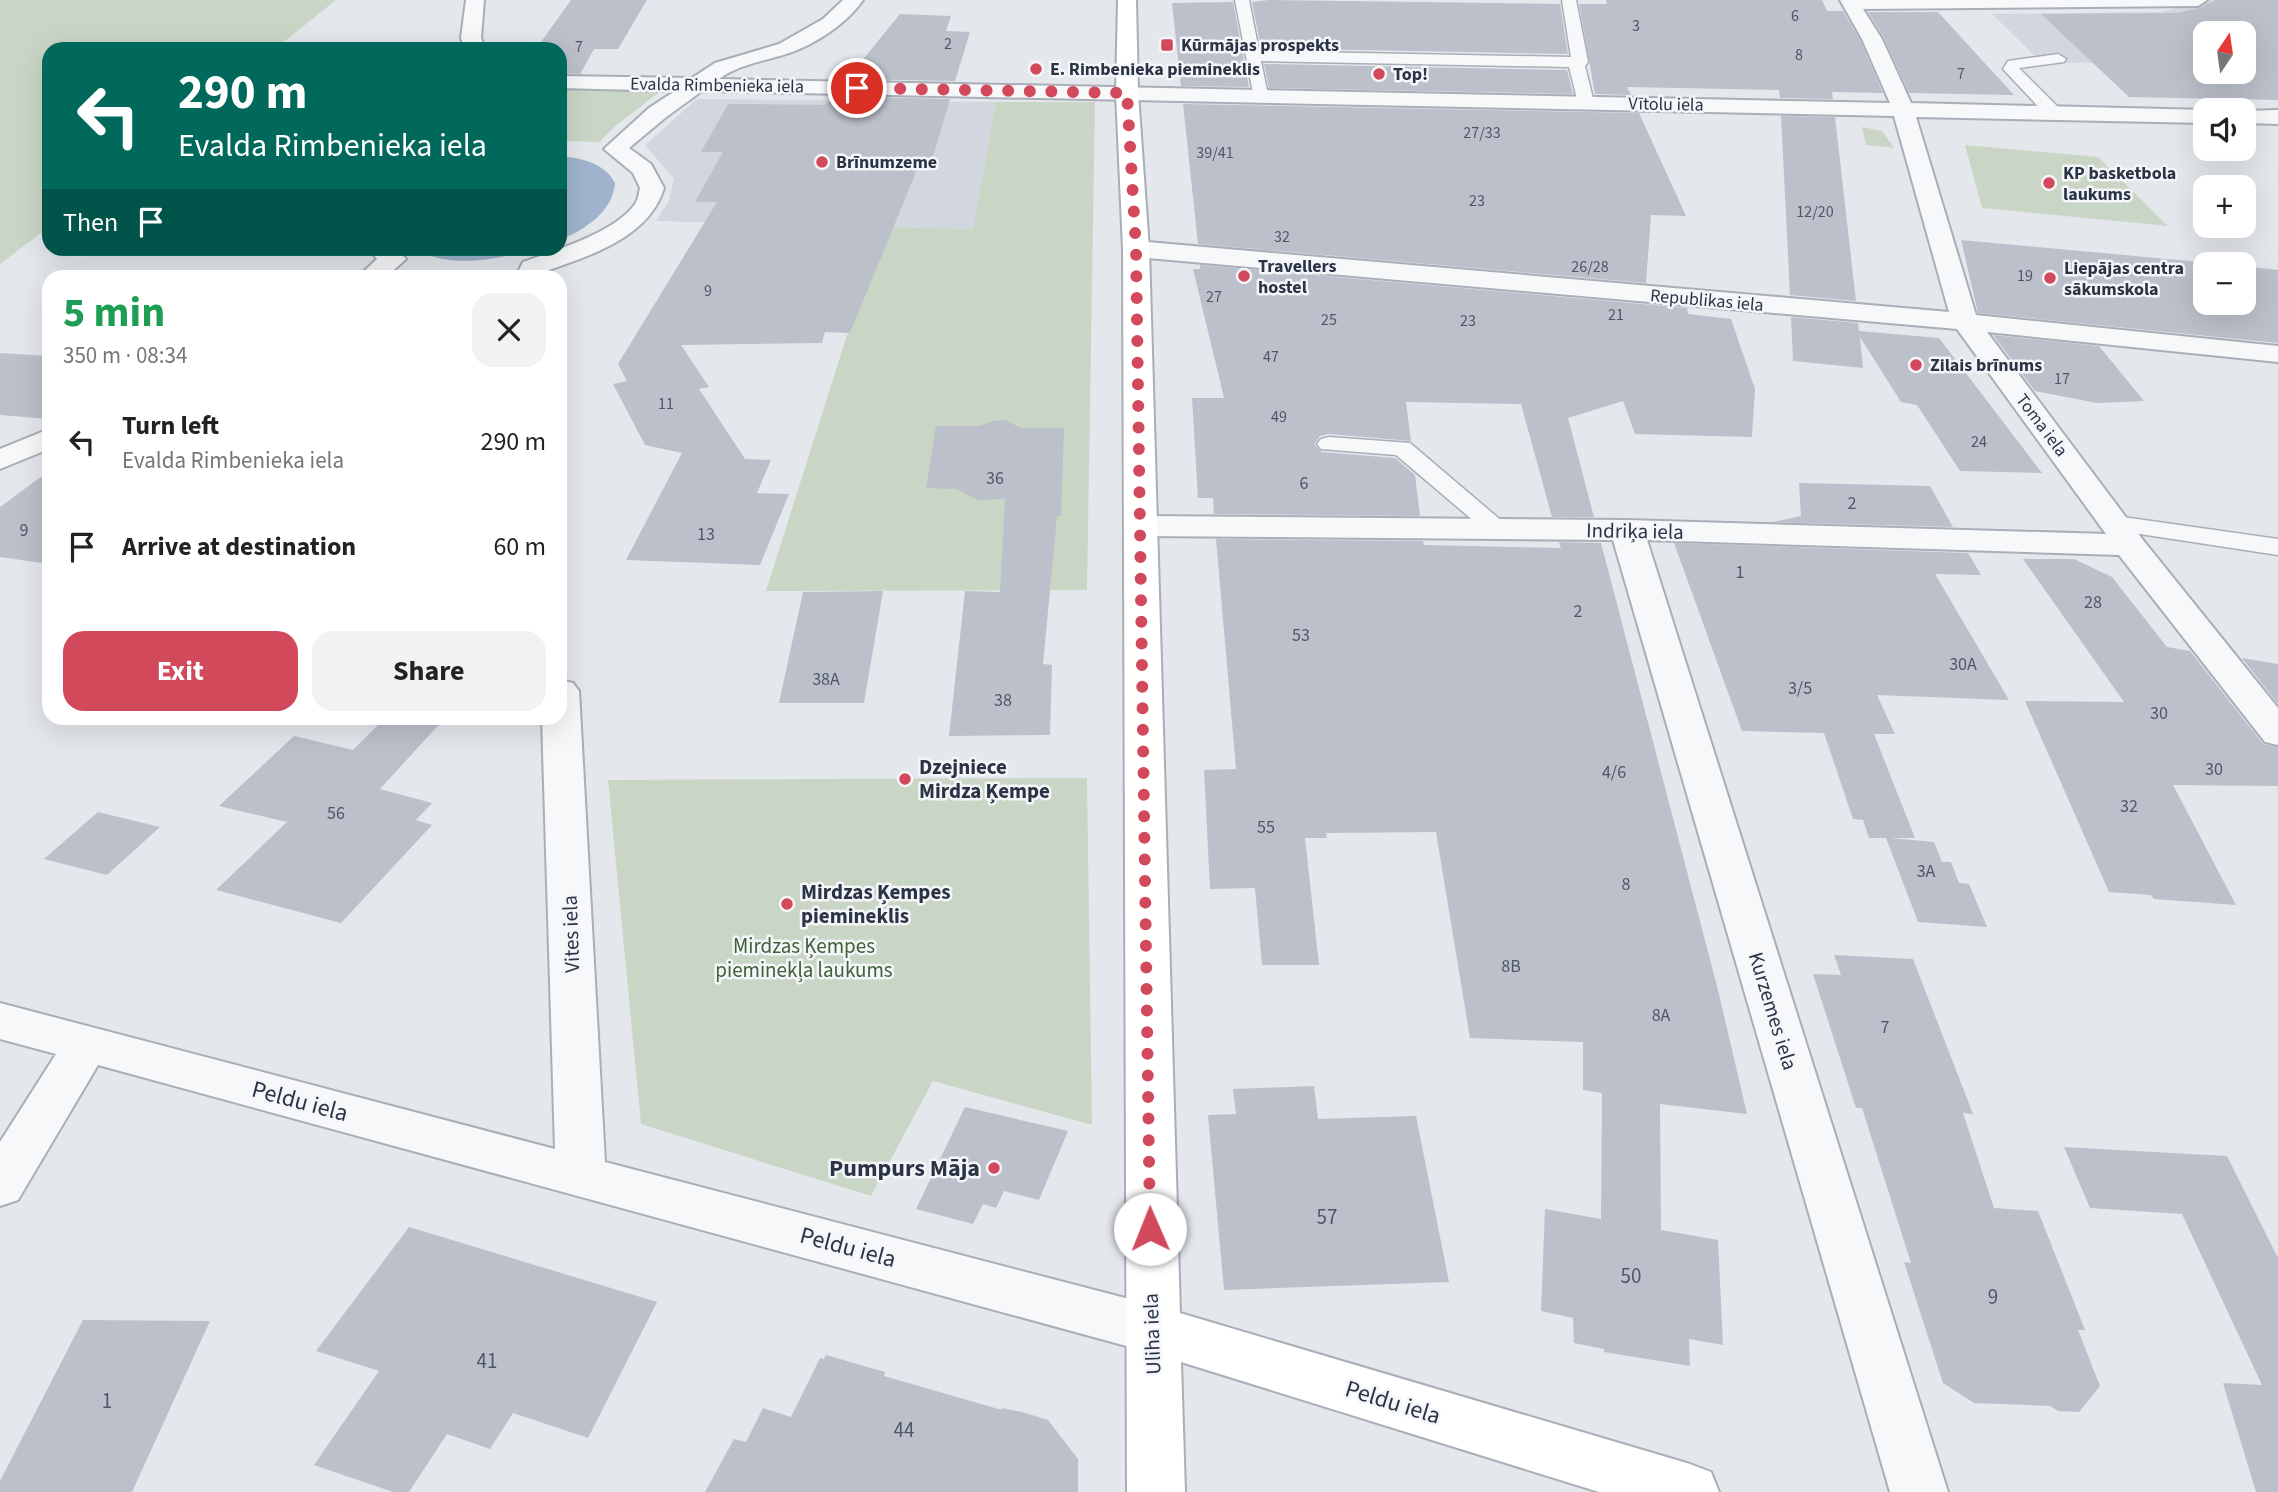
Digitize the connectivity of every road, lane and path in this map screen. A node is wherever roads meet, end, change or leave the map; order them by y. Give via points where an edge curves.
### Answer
1 (475, 0) edge
2 (854, 0) edge
3 (1127, 0) edge
4 (1242, 0) edge
5 (1569, 0) edge
6 (2198, 0) edge
7 (1851, 2) edge
8 (472, 42) edge
9 (1253, 56) junction
10 (2058, 58) dead end
11 (1580, 62) junction
12 (567, 82) edge
13 (696, 84) junction
14 (1127, 93) junction
15 (1260, 94) junction
16 (1586, 103) junction
17 (1903, 109) junction
18 (2054, 113) junction
19 (2193, 116) edge
20 (2256, 117) edge
21 (2278, 117) edge
22 (1136, 249) junction
23 (389, 256) edge
24 (566, 256) edge
25 (567, 256) edge
26 (380, 270) edge
27 (531, 270) edge
28 (1965, 322) junction
29 (2278, 354) edge
30 (42, 441) edge
31 (1329, 444) dead end
32 (0, 460) edge
33 (1141, 526) junction
34 (1497, 528) junction
35 (1627, 530) junction
36 (2123, 535) junction
37 (2278, 547) edge
38 (561, 725) edge
39 (2275, 725) edge
40 (0, 1021) edge
41 (87, 1043) junction
42 (580, 1177) junction
43 (0, 1185) edge
44 (1152, 1329) junction
45 (1156, 1492) edge
46 (1690, 1492) edge
47 (1919, 1492) edge

1 - 8 street
2 - 13 street via 830,23 786,48 722,67
3 - 14 main road, Uliha iela
4 - 9 lane
5 - 11 lane
6 - 7 street
7 - 17 street, Toma iela
9 - 11 lane
9 - 15 lane
10 - 18 lane via 2014,64 2011,69
11 - 16 lane via 1577,66
12 - 13 street, Evalda Rimbenieka iela
13 - 14 street, Evalda Rimbenieka iela
13 - 25 street via 615,149 649,174 653,190 646,207 623,229
14 - 15 street, Vītolu iela
14 - 22 main road, Uliha iela
15 - 16 street, Vītolu iela
16 - 17 street, Vītolu iela
17 - 18 street, Vītolu iela
17 - 28 street, Toma iela
18 - 19 street, Vītolu iela
20 - 21 street
22 - 28 street, Republikas iela
22 - 33 main road, Uliha iela
23 - 26 street via 393,260
24 - 27 street
28 - 29 street, Republikas iela
28 - 36 street, Toma iela
30 - 32 street
31 - 34 lane via 1402,448
33 - 34 street, Indriķa iela
33 - 44 main road, Uliha iela
34 - 35 street, Indriķa iela
35 - 36 street, Indriķa iela
35 - 47 street, Kurzemes iela
36 - 37 lane
36 - 39 street, Toma iela
38 - 42 street, Vites iela
40 - 41 street, Peldu iela
41 - 42 street, Peldu iela
41 - 43 street
42 - 44 street, Peldu iela
44 - 45 main road, Uliha iela
44 - 46 main road, Peldu iela

